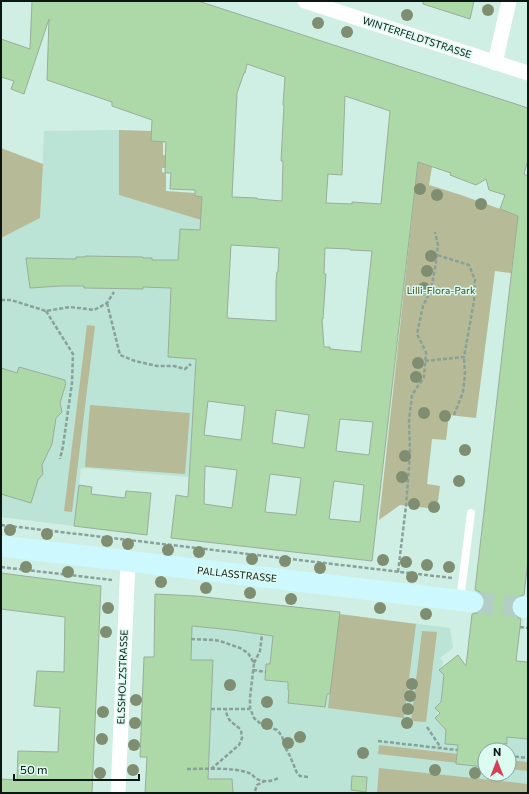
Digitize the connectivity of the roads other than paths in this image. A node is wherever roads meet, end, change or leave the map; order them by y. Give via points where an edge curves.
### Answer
1 (305, 1) edge
2 (509, 1) edge
3 (496, 63) junction
4 (528, 73) edge
5 (471, 513) dead end
6 (1, 546) edge
7 (128, 561) junction
8 (467, 601) joint
9 (118, 793) edge

1 - 3 street, WINTERFELDTSTRASSE
2 - 3 street
3 - 4 street, WINTERFELDTSTRASSE
5 - 8 lane via 463,579
6 - 7 main road, PALLASSTRASSE
7 - 8 main road, PALLASSTRASSE
7 - 9 street, ELSSHOLZSTRASSE

